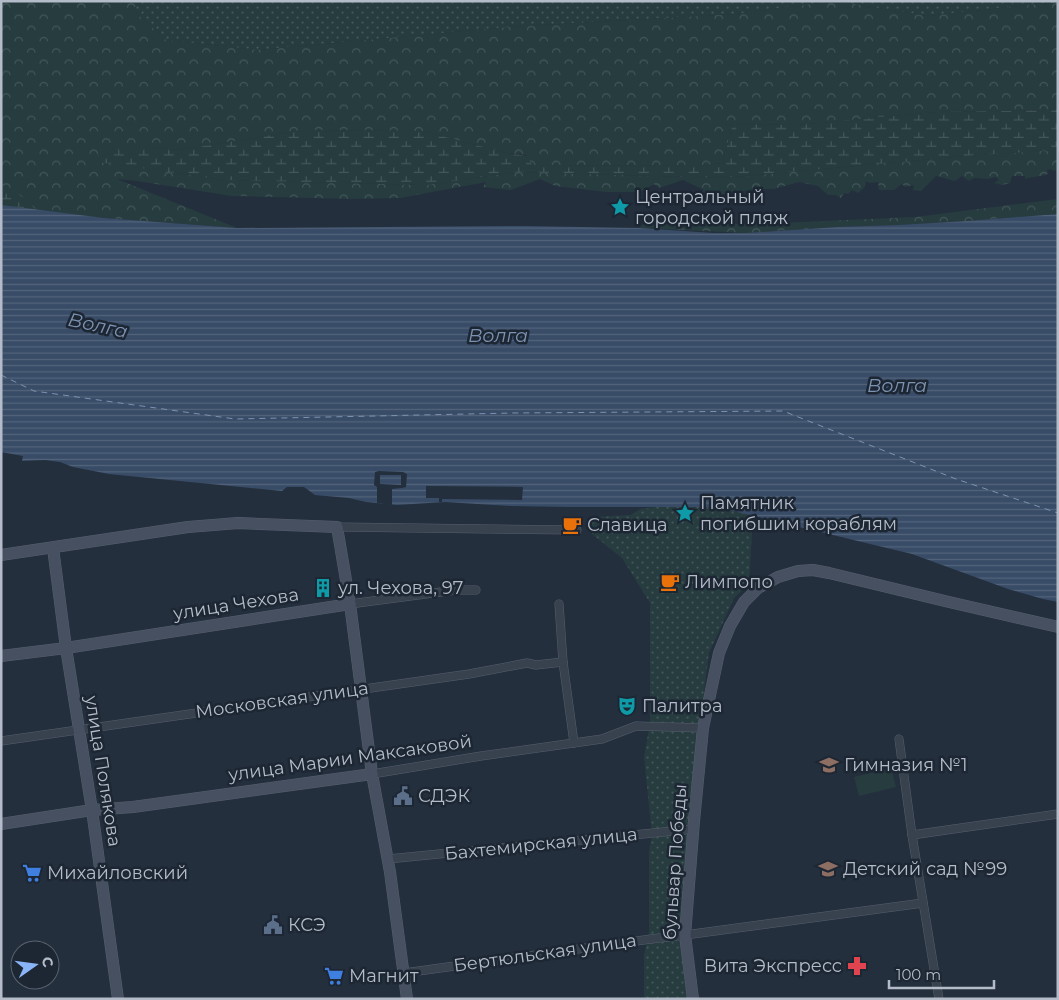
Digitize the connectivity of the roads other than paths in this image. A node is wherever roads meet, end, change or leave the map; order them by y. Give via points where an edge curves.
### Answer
1 (337, 527) junction
2 (577, 530) dead end
3 (53, 548) junction
4 (1, 555) edge
5 (476, 590) dead end
6 (350, 604) junction
7 (559, 604) dead end
8 (1058, 626) edge
9 (66, 648) junction
10 (1, 656) edge
11 (563, 662) junction
12 (362, 689) junction
13 (703, 728) junction
14 (78, 729) junction
15 (899, 739) dead end
16 (1, 741) edge
17 (574, 743) junction
18 (372, 774) junction
19 (92, 810) junction
20 (1058, 814) edge
21 (1, 824) edge
22 (694, 829) junction
23 (912, 835) junction
24 (388, 859) junction
25 (923, 903) junction
26 (685, 935) junction
27 (404, 973) junction
28 (118, 999) edge
29 (407, 999) edge
30 (693, 999) edge
31 (939, 999) edge

1 - 2 street
1 - 3 street via 238,523 188,527
1 - 6 street
3 - 4 street
3 - 9 street, улица Полякова
5 - 6 street, улица Чехова
6 - 9 street, улица Чехова
6 - 12 street
7 - 11 street
8 - 13 street, бульвар Победы via 829,573 813,570 791,573 758,588 744,602 730,626 720,654
9 - 10 street, улица Чехова
9 - 14 street, улица Полякова
11 - 12 street, Московская улица via 526,664
11 - 17 street
12 - 14 street, Московская улица
12 - 18 street
13 - 17 street, улица Марии Максаковой via 636,726 602,739
13 - 22 street, бульвар Победы
14 - 16 street, Московская улица
14 - 19 street, улица Полякова
15 - 23 street
17 - 18 street, улица Марии Максаковой
18 - 19 street, улица Марии Максаковой
18 - 24 street
19 - 21 street, улица Марии Максаковой
19 - 28 street, улица Полякова
20 - 23 street
22 - 24 street, Бахтемирская улица
22 - 26 street, бульвар Победы
23 - 25 street
24 - 27 street
25 - 26 street, Бертюльская улица
25 - 31 street
26 - 27 street, Бертюльская улица
26 - 30 street, бульвар Победы
27 - 29 street

